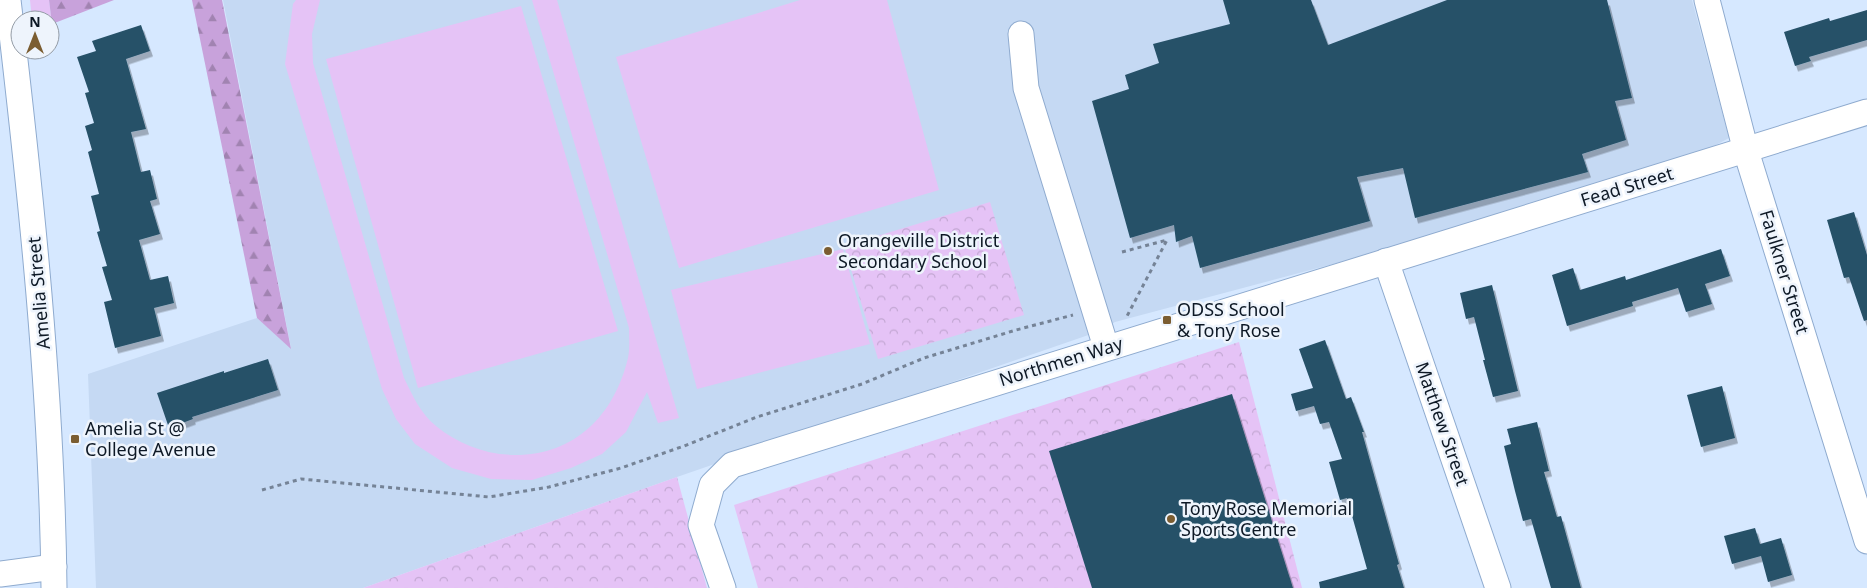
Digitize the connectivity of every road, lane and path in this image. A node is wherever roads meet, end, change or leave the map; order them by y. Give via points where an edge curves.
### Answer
1 (8, 0) edge
2 (1707, 0) edge
3 (1021, 34) dead end
4 (1867, 112) edge
5 (1746, 151) junction
6 (1122, 252) dead end
7 (1386, 261) junction
8 (1094, 310) junction
9 (1109, 347) junction
10 (262, 490) dead end
11 (1867, 541) edge
12 (0, 574) edge
13 (54, 578) edge
14 (723, 588) edge
15 (1498, 588) edge

1 - 13 street, Amelia Street via 45,364
2 - 5 street, Faulkner Street
3 - 8 street via 1026,88
4 - 5 street, Fead Street
5 - 7 street, Fead Street
5 - 11 street, Faulkner Street
6 - 9 path via 1167,240
7 - 9 street, Northmen Way
7 - 15 street, Matthew Street
8 - 9 street
8 - 10 path via 924,358 862,384 757,417 684,446 549,486 488,497 301,479
9 - 14 street, Northmen Way via 732,465 712,485 701,525
12 - 13 street

